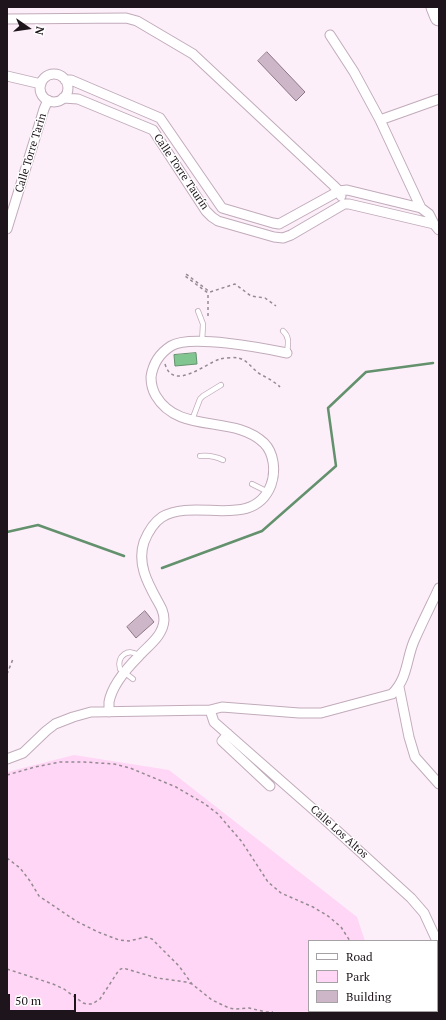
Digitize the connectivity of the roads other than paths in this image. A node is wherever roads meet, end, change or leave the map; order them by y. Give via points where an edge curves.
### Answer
1 (435, 7) edge
2 (439, 16) edge
3 (7, 19) edge
4 (330, 35) dead end
5 (7, 76) edge
6 (65, 80) junction
7 (41, 84) junction
8 (63, 98) junction
9 (439, 99) edge
10 (48, 100) junction
11 (380, 120) junction
12 (339, 191) junction
13 (344, 204) junction
14 (421, 208) junction
15 (436, 227) edge
16 (7, 229) edge
17 (198, 311) dead end
18 (283, 331) dead end
19 (202, 342) junction
20 (287, 352) joint
21 (221, 384) dead end
22 (192, 420) junction
23 (200, 456) dead end
24 (223, 460) dead end
25 (252, 484) dead end
26 (268, 492) junction
27 (439, 588) edge
28 (139, 656) junction
29 (124, 673) junction
30 (133, 679) dead end
31 (399, 687) junction
32 (210, 710) junction
33 (109, 712) junction
34 (228, 734) junction
35 (7, 759) edge
36 (439, 784) edge
37 (270, 786) dead end
38 (436, 940) edge

1 - 2 highway
3 - 12 street via 126,18 137,21 193,54
4 - 11 street
5 - 7 street
6 - 7 street via 57,74 50,75 44,78
6 - 8 street via 68,86
6 - 12 street, Calle Torre Taurín via 71,80 160,118 222,208 279,224
7 - 10 street via 42,94
8 - 10 street via 58,101
8 - 13 street, Calle Torre Taurín via 78,99 153,130 206,210 218,221 283,238
9 - 11 street
10 - 16 street, Calle Torre Tarin
11 - 14 street
12 - 13 street
12 - 14 street via 347,190
13 - 15 street
14 - 15 street via 429,214
17 - 19 lane via 203,324
18 - 20 lane via 289,341
19 - 20 street via 249,345
19 - 22 street via 184,341 172,345 161,353 154,365 151,378 153,391 164,407 175,415
21 - 22 lane via 200,399
22 - 26 street via 248,433 265,444 273,464 273,478
23 - 24 lane via 216,456
25 - 26 lane
26 - 28 street via 258,502 239,511 191,510 173,513 157,521 147,534 142,548 142,564 146,579 163,612 164,621 155,641
27 - 31 street via 414,642
28 - 29 street
28 - 29 lane via 132,652 122,655 119,666
29 - 30 lane
29 - 33 street via 116,683 109,701
31 - 32 street via 392,694 321,713 222,707
31 - 36 street via 415,757
32 - 33 street
32 - 34 street, Calle Los Altos via 214,722
33 - 35 street via 91,712 55,724 23,753
34 - 37 street via 222,741
34 - 38 street, Calle Los Altos via 412,898 424,913

